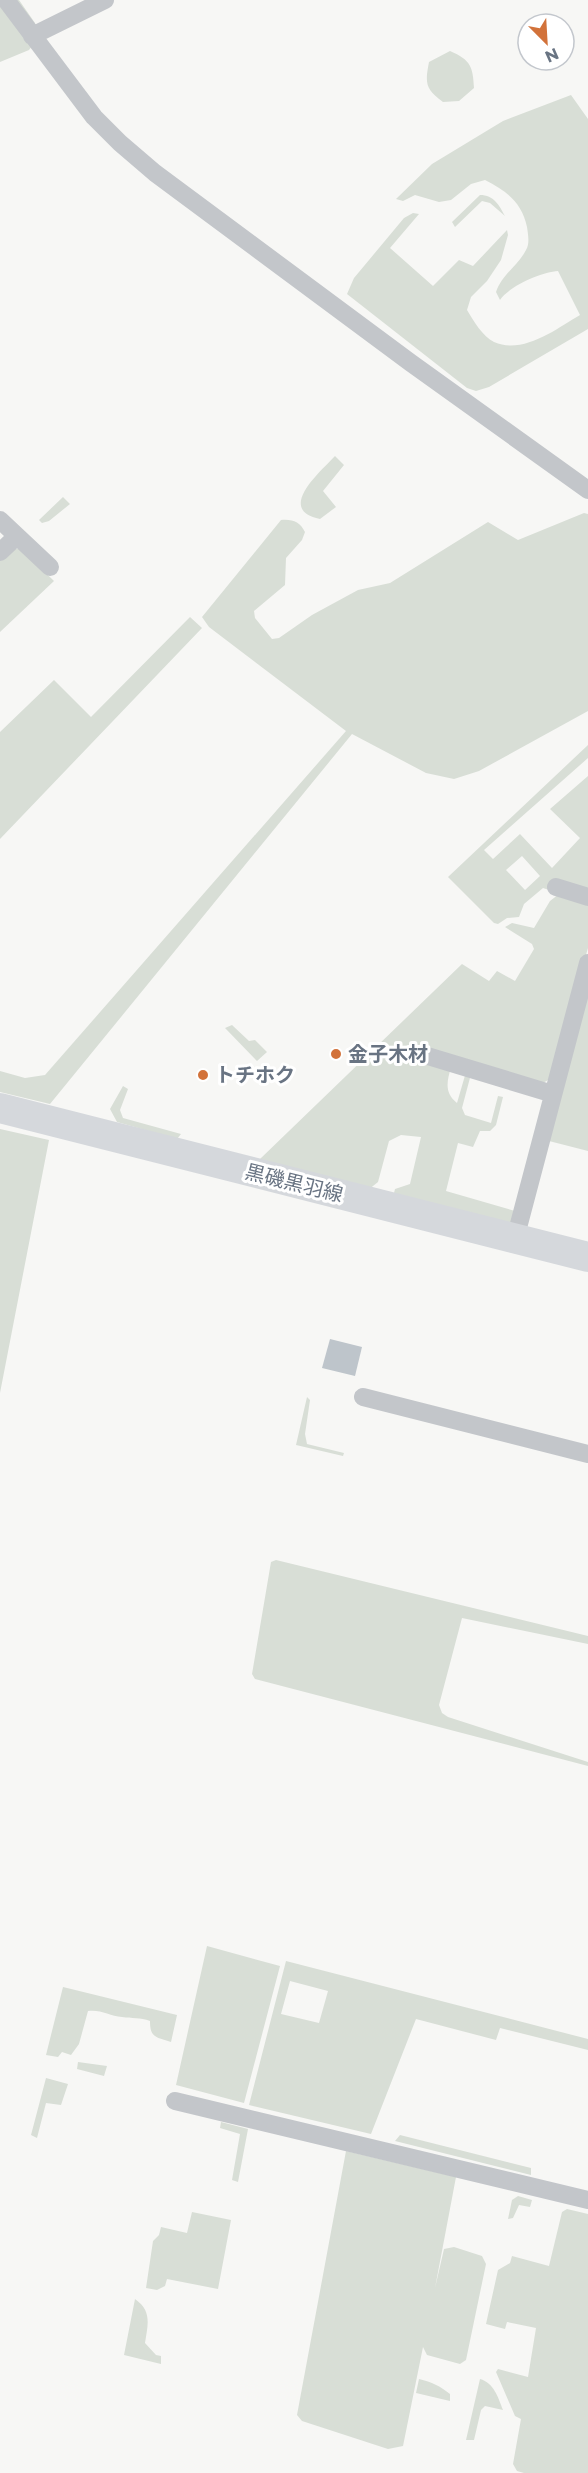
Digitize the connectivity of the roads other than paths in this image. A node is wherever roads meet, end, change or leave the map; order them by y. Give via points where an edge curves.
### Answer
1 (6, 0) edge
2 (105, 0) edge
3 (32, 36) junction
4 (588, 490) edge
5 (0, 520) edge
6 (17, 536) junction
7 (0, 552) edge
8 (50, 567) dead end
9 (556, 887) dead end
10 (588, 897) edge
11 (588, 963) edge
12 (421, 1053) dead end
13 (554, 1094) junction
14 (0, 1108) edge
15 (515, 1239) junction
16 (588, 1257) edge
17 (363, 1397) dead end
18 (588, 1454) edge
19 (175, 2101) dead end
20 (588, 2200) edge

1 - 3 street
2 - 3 street
3 - 4 street via 94,117 155,173
5 - 6 street
6 - 7 street
6 - 8 street
9 - 10 street
11 - 13 street
12 - 13 street
13 - 15 street
14 - 15 main road, 黒磯黒羽線
15 - 16 main road, 黒磯黒羽線
17 - 18 street
19 - 20 street

